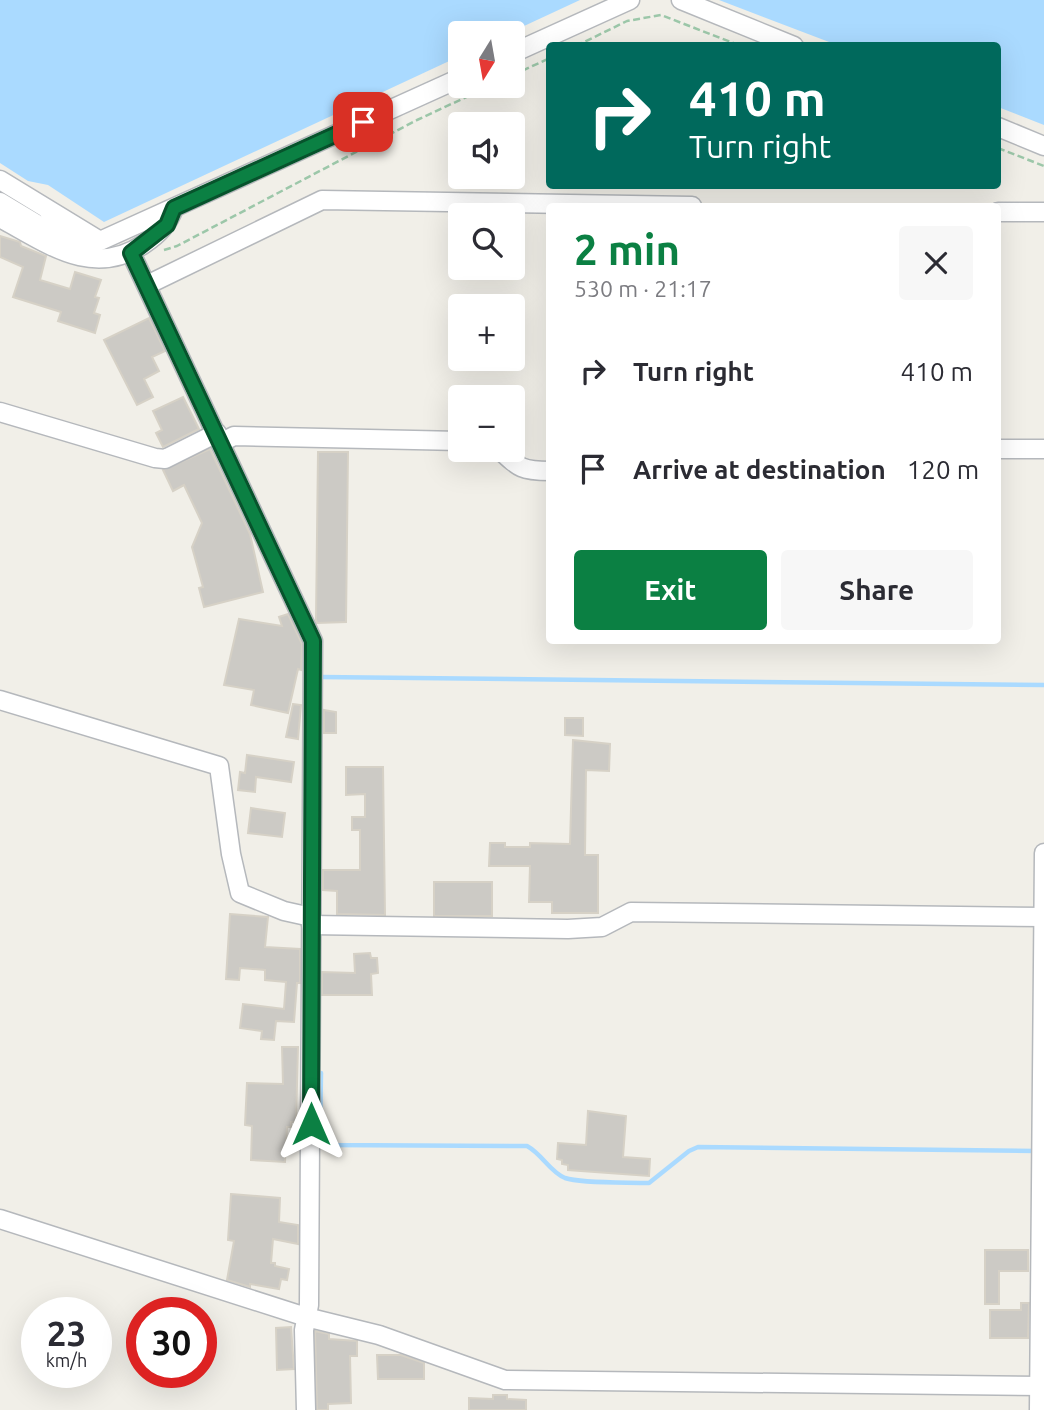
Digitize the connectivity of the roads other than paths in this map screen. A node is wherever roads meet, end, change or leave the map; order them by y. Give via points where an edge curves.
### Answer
1 (629, 0) edge
2 (681, 0) edge
3 (784, 42) edge
4 (525, 48) edge
5 (448, 83) edge
6 (1001, 128) edge
7 (1044, 146) edge
8 (0, 180) edge
9 (0, 202) edge
10 (546, 204) edge
11 (174, 208) junction
12 (48, 209) junction
13 (1001, 212) edge
14 (1044, 212) edge
15 (0, 218) edge
16 (65, 253) junction
17 (104, 261) junction
18 (139, 269) junction
19 (0, 412) edge
20 (219, 437) junction
21 (448, 441) edge
22 (1001, 449) edge
23 (1044, 449) edge
24 (513, 462) edge
25 (546, 471) edge
26 (0, 700) edge
27 (1044, 853) edge
28 (1044, 917) edge
29 (311, 921) junction
30 (0, 1219) edge
31 (306, 1317) junction
32 (1042, 1386) edge
33 (306, 1410) edge
34 (1039, 1410) edge

1 - 4 street
2 - 3 street
5 - 11 street
6 - 7 street
8 - 12 street
9 - 16 street via 35,223
10 - 18 street via 322,200
11 - 12 street via 100,241
11 - 18 street
12 - 17 street via 55,228
13 - 14 street
15 - 16 street
16 - 17 street
17 - 18 street
18 - 20 street
19 - 20 street via 155,458 165,459
20 - 21 street
20 - 29 street via 313,641
22 - 23 street
24 - 25 street via 529,471
26 - 29 street via 219,766 240,893
27 - 28 street
28 - 29 street via 631,912 602,927 568,929
28 - 32 street
29 - 31 street
30 - 31 street
31 - 32 street via 379,1335 505,1380
31 - 33 street
32 - 34 street

